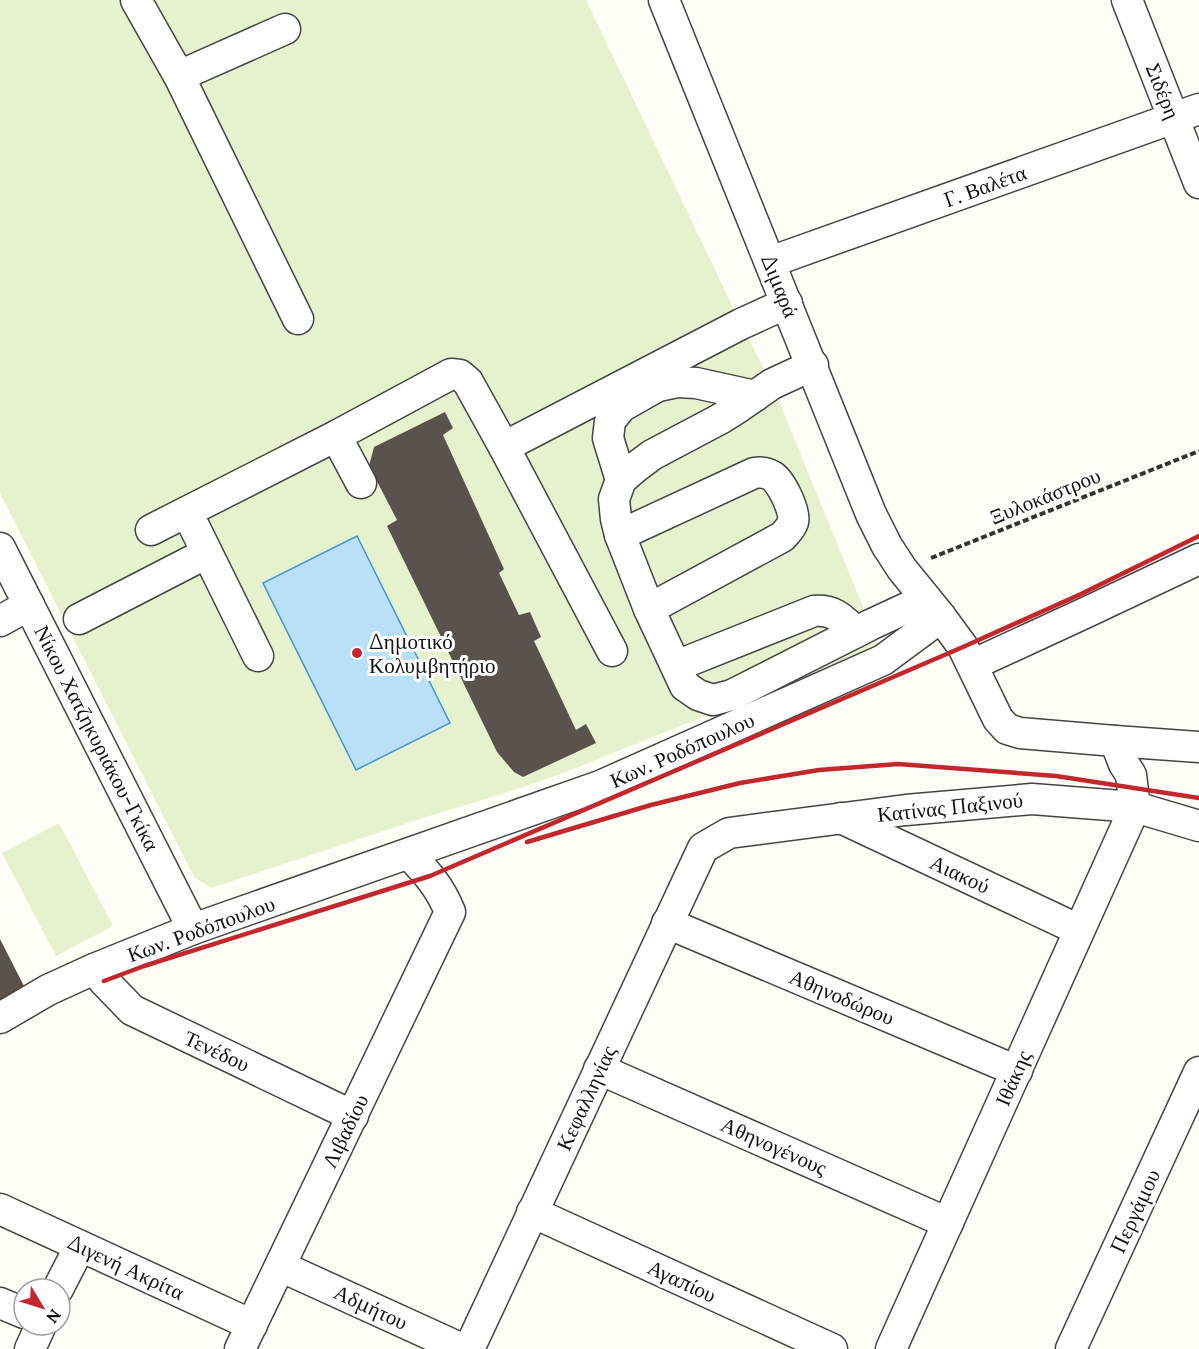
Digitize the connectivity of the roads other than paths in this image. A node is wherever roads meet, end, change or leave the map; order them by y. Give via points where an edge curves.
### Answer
1 (135, 0) edge
2 (664, 0) edge
3 (1127, 0) edge
4 (285, 29) dead end
5 (179, 76) junction
6 (1186, 113) edge
7 (1199, 183) edge
8 (770, 262) junction
9 (787, 303) junction
10 (298, 319) dead end
11 (813, 365) junction
12 (755, 396) junction
13 (336, 436) junction
14 (504, 447) junction
15 (621, 480) junction
16 (361, 483) dead end
17 (187, 512) junction
18 (151, 530) dead end
19 (620, 535) junction
20 (0, 548) edge
21 (207, 553) junction
22 (1199, 559) edge
23 (29, 605) junction
24 (934, 608) junction
25 (649, 609) junction
26 (79, 619) dead end
27 (0, 621) edge
28 (856, 632) junction
29 (612, 651) dead end
30 (258, 656) dead end
31 (972, 664) junction
32 (675, 666) junction
33 (1115, 741) junction
34 (1199, 747) edge
35 (1134, 807) junction
36 (841, 818) junction
37 (1199, 826) edge
38 (703, 848) joint
39 (409, 854) junction
40 (667, 923) junction
41 (193, 929) junction
42 (1078, 930) junction
43 (94, 969) junction
44 (0, 1017) edge
45 (599, 1069) junction
46 (1017, 1071) junction
47 (1199, 1072) edge
48 (352, 1116) junction
49 (0, 1209) edge
50 (532, 1212) junction
51 (948, 1223) junction
52 (80, 1246) junction
53 (280, 1266) junction
54 (64, 1277) edge
55 (246, 1337) edge
56 (462, 1349) edge
57 (469, 1349) edge
58 (832, 1349) edge
59 (891, 1349) edge
60 (1071, 1349) edge

1 - 5 street
2 - 8 street, Διμαρά
3 - 6 street, Σιδέρη
4 - 5 street
5 - 10 street
6 - 7 street, Σιδέρη
6 - 8 street, Γ. Βαλέτα
8 - 9 street, Διμαρά
9 - 11 street, Διμαρά
9 - 14 street
11 - 12 street
11 - 24 street, Διμαρά via 871,514 902,569
12 - 15 street via 652,455
12 - 15 street via 677,382 658,386 621,407 610,422 608,438
13 - 14 street via 451,374 468,382
13 - 16 street
13 - 17 street
14 - 29 street
15 - 19 street via 614,499
17 - 18 street
17 - 21 street
19 - 25 street
19 - 25 street via 754,473 764,472 779,482 794,514 793,523 782,537
20 - 23 street, Νίκου Χατζηκυριάκου-Γκίκα
21 - 26 street
21 - 30 street
22 - 31 street
23 - 27 street
23 - 41 street, Νίκου Χατζηκυριάκου-Γκίκα
24 - 28 street
24 - 31 street, Διμαρά
24 - 39 street, Κων. Ροδόπουλου via 883,660 600,786
25 - 32 street
28 - 32 street via 834,613 814,610
28 - 32 street via 732,695 713,700 685,686
31 - 33 street, Διμαρά via 998,719 1007,729
33 - 34 street
33 - 35 street via 1131,775
35 - 36 street, Κατίνας Παξινού via 1032,799
35 - 37 street, Κατίνας Παξινού
35 - 42 street, Ιθάκης
36 - 38 street, Κατίνας Παξινού via 729,832
36 - 42 street, Αιακού
38 - 40 street, Κεφαλληνίας
39 - 41 street, Κων. Ροδόπουλου
39 - 48 street, Λιβαδίου via 430,876 450,912
40 - 45 street, Κεφαλληνίας
40 - 46 street, Αθηνοδώρου
41 - 43 street, Κων. Ροδόπουλου
42 - 46 street, Ιθάκης
43 - 44 street, Κων. Ροδόπουλου
43 - 48 street, Τενέδου via 132,1011
45 - 50 street, Κεφαλληνίας
45 - 51 street, Αθηνογένους
46 - 51 street, Ιθάκης
47 - 60 street, Περγάμου
48 - 53 street, Λιβαδίου
49 - 52 street, Διγενή Ακρίτα
50 - 57 street, Κεφαλληνίας
50 - 58 street, Αγαπίου
51 - 59 street, Ιθάκης
52 - 54 street
52 - 55 street, Διγενή Ακρίτα
53 - 55 street, Λιβαδίου
53 - 56 street, Αδμήτου

